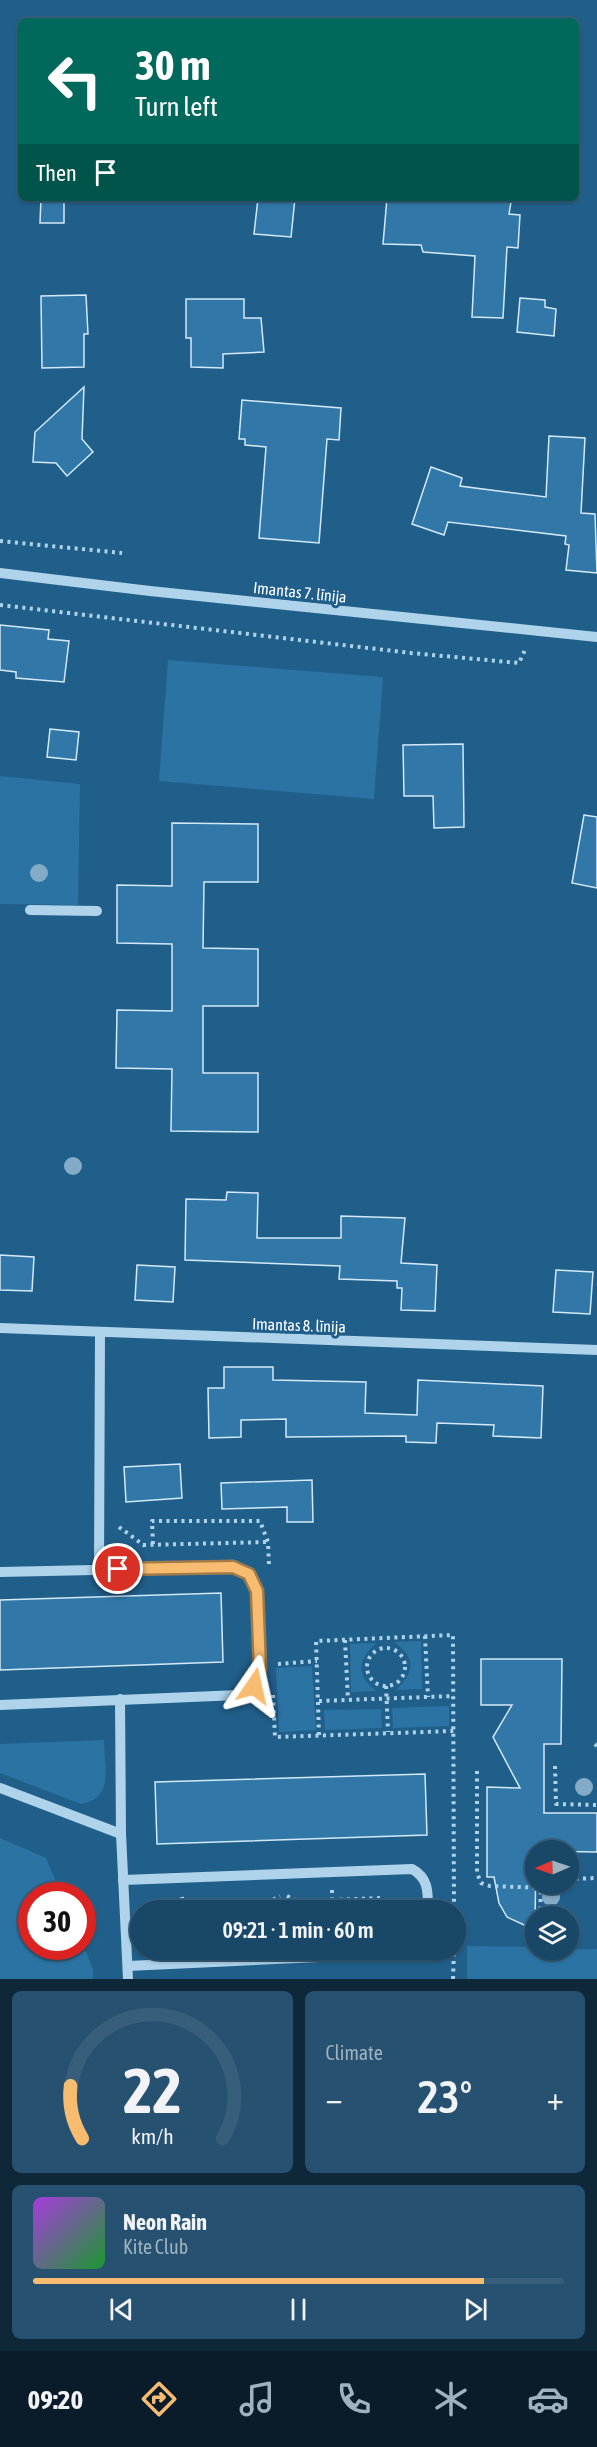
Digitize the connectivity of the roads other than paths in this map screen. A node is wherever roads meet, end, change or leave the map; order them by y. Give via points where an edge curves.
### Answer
1 (0, 573) edge
2 (597, 637) edge
3 (30, 909) dead end
4 (97, 911) dead end
5 (0, 1328) edge
6 (100, 1333) junction
7 (597, 1350) edge
8 (99, 1570) junction
9 (0, 1572) edge
10 (120, 1699) junction
11 (0, 1705) edge
12 (0, 1788) edge
13 (121, 1834) junction
14 (123, 1880) junction
15 (428, 1900) edge
16 (256, 1960) edge
17 (128, 1966) junction
18 (128, 1979) edge

1 - 2 street, Imantas 7. līnija
3 - 4 street
5 - 6 street, Imantas 8. līnija
6 - 7 street, Imantas 8. līnija
6 - 8 street
8 - 9 street
8 - 10 street via 233,1567 249,1574 257,1591 260,1669 254,1686 238,1695
10 - 11 street
10 - 13 street
12 - 13 street
13 - 14 street
14 - 15 street via 412,1869 422,1874
14 - 17 street
16 - 17 street
17 - 18 street

